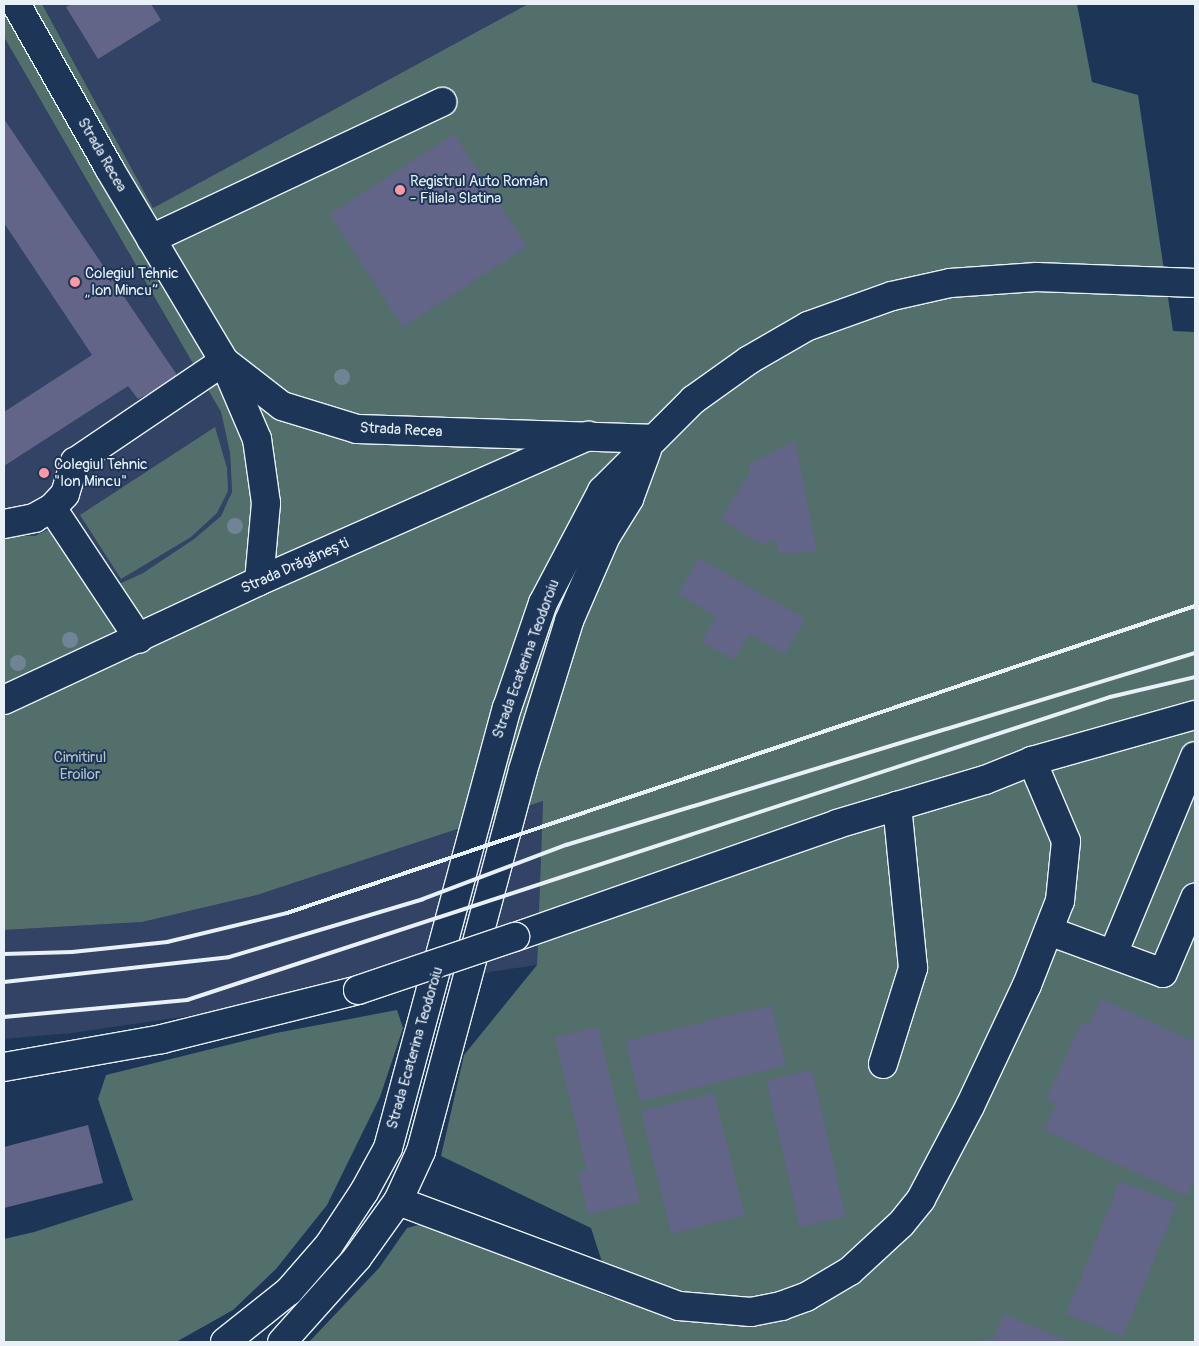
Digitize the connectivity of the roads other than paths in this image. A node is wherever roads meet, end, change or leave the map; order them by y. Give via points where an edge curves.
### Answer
1 (16, 4) edge
2 (442, 102) dead end
3 (151, 239) junction
4 (1195, 283) edge
5 (224, 361) junction
6 (588, 436) junction
7 (651, 439) junction
8 (52, 508) junction
9 (4, 524) edge
10 (260, 581) junction
11 (139, 639) junction
12 (4, 700) edge
13 (1195, 715) edge
14 (1195, 756) edge
15 (1032, 761) junction
16 (897, 806) junction
17 (1195, 898) edge
18 (1049, 931) junction
19 (1113, 954) junction
20 (883, 1064) dead end
21 (4, 1067) edge
22 (398, 1201) junction
23 (225, 1342) edge
24 (282, 1342) edge

1 - 3 main road, Strada Recea
2 - 3 main road
3 - 5 main road, Strada Recea
4 - 7 main road via 1036,277 950,283 892,296 808,326 749,360 693,400
5 - 6 main road, Strada Recea via 282,406 358,429
5 - 8 main road via 75,462 65,494
5 - 10 main road via 257,439 266,503
6 - 7 main road, Strada Recea
6 - 10 main road, Strada Drăgănești
7 - 22 main road, Strada Ecaterina Teodoroiu via 629,499 587,575 566,630 523,770 431,1118 421,1151
7 - 23 main road, Strada Ecaterina Teodoroiu via 602,491 543,603 506,708 479,802 388,1148 329,1245 289,1291
8 - 9 main road via 34,518
8 - 11 main road
10 - 11 main road, Strada Drăgănești
11 - 12 main road, Strada Drăgănești
13 - 15 main road
14 - 19 main road
15 - 16 main road via 985,780
15 - 18 main road via 1066,841 1060,901
16 - 20 main road via 913,968
16 - 21 main road, bridge via 358,990 162,1039
17 - 19 main road via 1163,973
18 - 19 main road
18 - 22 main road via 970,1106 921,1198 879,1247 850,1271 806,1297 751,1312 679,1306
22 - 24 main road, Strada Ecaterina Teodoroiu via 357,1258

